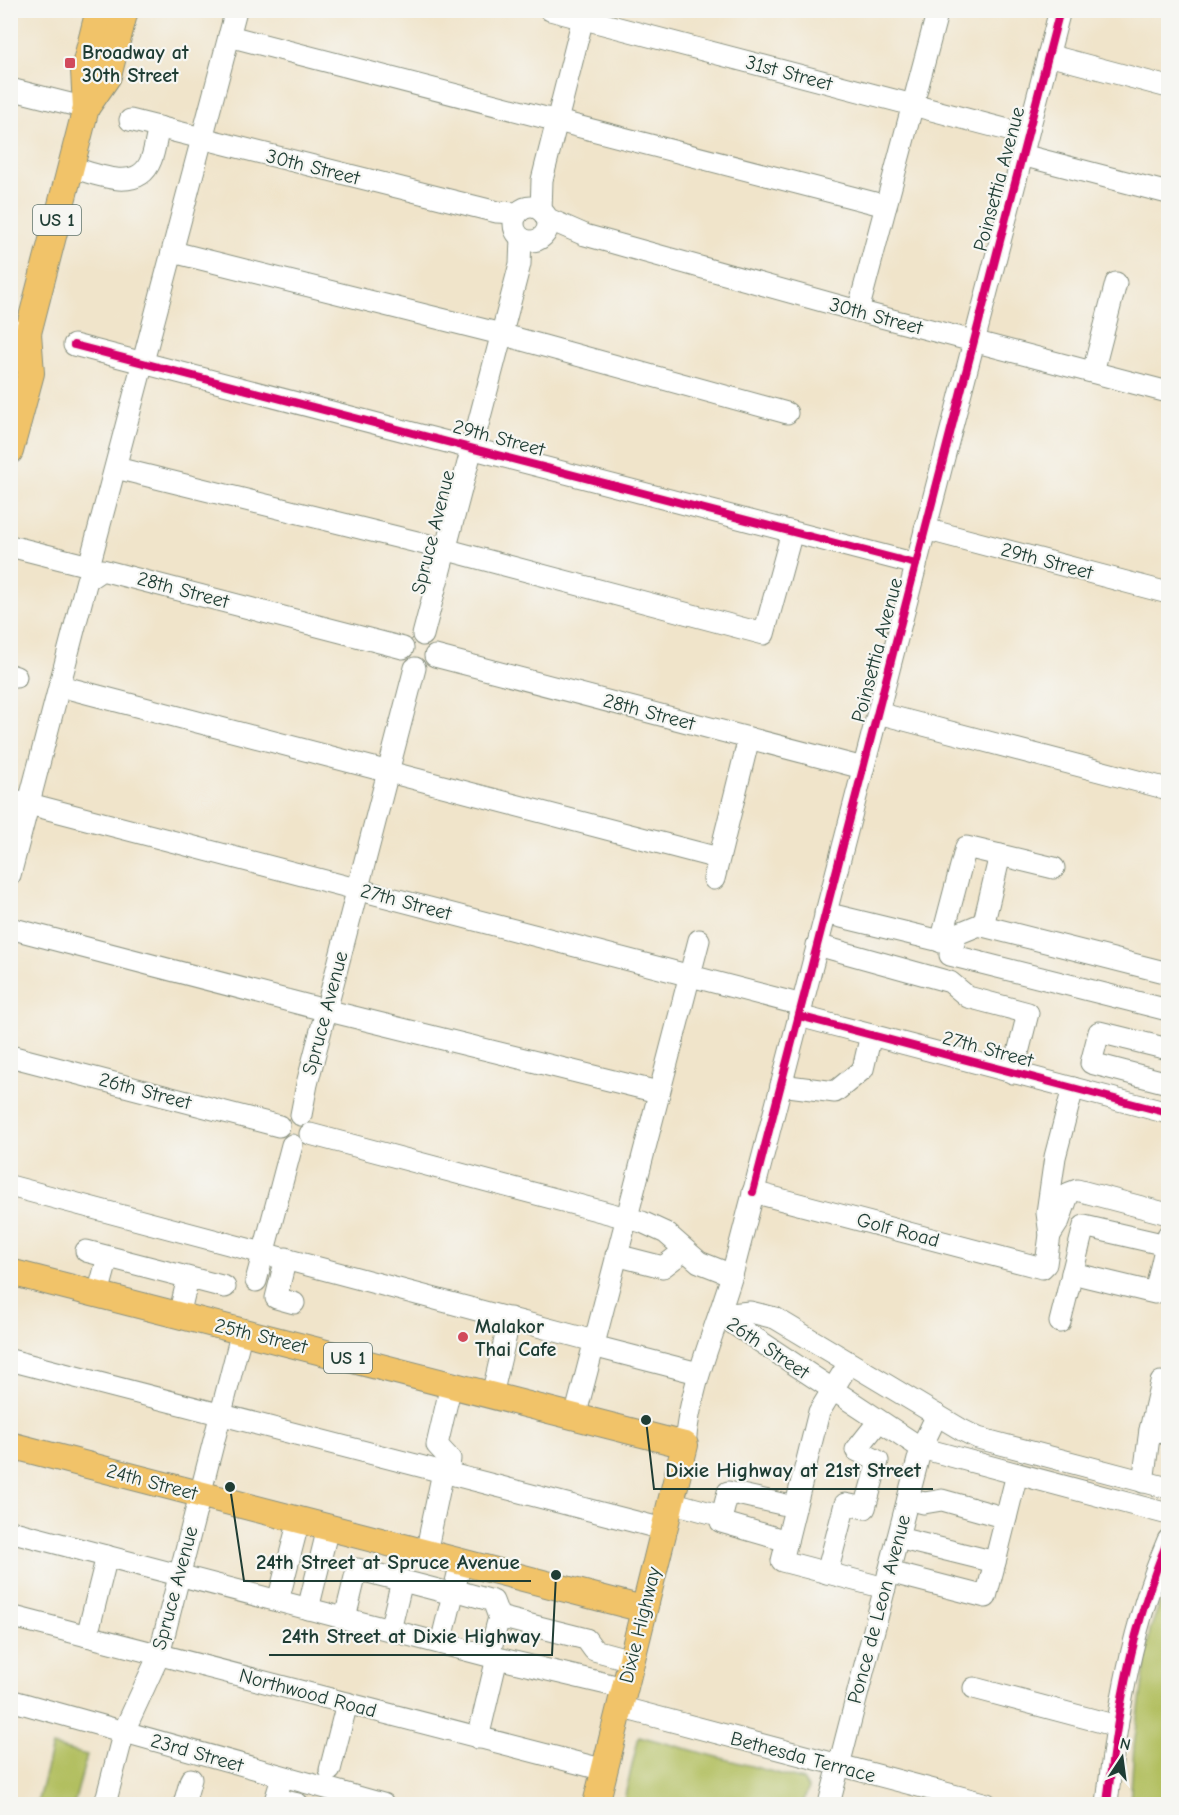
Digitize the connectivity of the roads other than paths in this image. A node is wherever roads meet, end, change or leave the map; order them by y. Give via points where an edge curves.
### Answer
1 (99, 10) edge
2 (125, 10) edge
3 (236, 10) edge
4 (550, 10) edge
5 (938, 10) edge
6 (1060, 10) edge
7 (584, 15) edge
8 (229, 36) junction
9 (1048, 55) junction
10 (1168, 87) edge
11 (10, 89) edge
12 (913, 105) junction
13 (86, 108) junction
14 (557, 119) junction
15 (130, 120) dead end
16 (159, 127) junction
17 (203, 139) junction
18 (1025, 145) junction
19 (71, 167) junction
20 (1168, 193) edge
21 (886, 206) junction
22 (531, 224) junction
23 (173, 252) junction
24 (1116, 283) dead end
25 (858, 311) junction
26 (19, 331) edge
27 (501, 334) junction
28 (974, 342) junction
29 (74, 345) dead end
30 (10, 361) edge
31 (144, 363) junction
32 (1093, 372) junction
33 (1168, 392) edge
34 (787, 413) dead end
35 (472, 448) junction
36 (10, 451) edge
37 (116, 468) junction
38 (925, 529) junction
39 (792, 532) junction
40 (10, 546) edge
41 (445, 550) junction
42 (916, 564) junction
43 (95, 568) junction
44 (1168, 593) edge
45 (423, 635) junction
46 (403, 648) junction
47 (435, 656) junction
48 (415, 668) junction
49 (60, 686) junction
50 (878, 712) junction
51 (748, 738) junction
52 (863, 768) junction
53 (388, 771) junction
54 (1168, 789) edge
55 (20, 801) edge
56 (1000, 855) junction
57 (718, 858) junction
58 (1054, 868) dead end
59 (10, 875) edge
60 (714, 879) dead end
61 (357, 889) junction
62 (825, 913) junction
63 (983, 926) junction
64 (10, 928) edge
65 (699, 940) dead end
66 (947, 943) junction
67 (817, 945) junction
68 (1168, 973) edge
69 (689, 976) junction
70 (326, 1010) junction
71 (1168, 1010) edge
72 (800, 1011) junction
73 (871, 1035) junction
74 (1168, 1049) edge
75 (10, 1056) edge
76 (1091, 1063) junction
77 (1013, 1073) junction
78 (1168, 1083) edge
79 (781, 1085) junction
80 (1078, 1090) junction
81 (658, 1092) junction
82 (1168, 1113) edge
83 (301, 1115) junction
84 (279, 1126) junction
85 (301, 1140) junction
86 (10, 1186) edge
87 (753, 1192) junction
88 (1168, 1214) edge
89 (626, 1217) junction
90 (1050, 1235) junction
91 (1167, 1240) edge
92 (685, 1250) junction
93 (86, 1251) dead end
94 (263, 1252) junction
95 (616, 1255) junction
96 (108, 1257) junction
97 (286, 1258) junction
98 (10, 1272) edge
99 (1072, 1272) junction
100 (732, 1275) junction
101 (188, 1278) junction
102 (256, 1281) dead end
103 (225, 1287) dead end
104 (98, 1294) junction
105 (294, 1303) dead end
106 (179, 1315) junction
107 (720, 1315) junction
108 (510, 1318) junction
109 (1060, 1322) dead end
110 (242, 1331) junction
111 (594, 1343) junction
112 (10, 1360) edge
113 (849, 1363) junction
114 (698, 1373) junction
115 (1168, 1384) edge
116 (451, 1385) junction
117 (832, 1391) junction
118 (492, 1395) junction
119 (221, 1414) junction
120 (937, 1415) junction
121 (575, 1417) junction
122 (879, 1421) junction
123 (1159, 1432) edge
124 (10, 1445) edge
125 (685, 1445) junction
126 (921, 1448) junction
127 (446, 1472) junction
128 (1017, 1474) junction
129 (1136, 1480) junction
130 (1168, 1488) edge
131 (200, 1494) junction
132 (908, 1499) junction
133 (670, 1502) junction
134 (1123, 1502) junction
135 (795, 1507) junction
136 (1168, 1514) edge
137 (722, 1516) junction
138 (1006, 1518) junction
139 (299, 1520) junction
140 (328, 1527) junction
141 (663, 1529) junction
142 (10, 1531) edge
143 (898, 1538) junction
144 (1168, 1540) edge
145 (787, 1541) junction
146 (426, 1553) junction
147 (107, 1556) junction
148 (461, 1562) junction
149 (995, 1562) junction
150 (827, 1573) junction
151 (179, 1575) junction
152 (887, 1580) junction
153 (402, 1581) junction
154 (453, 1592) junction
155 (278, 1601) junction
156 (308, 1609) junction
157 (642, 1609) junction
158 (10, 1616) edge
159 (499, 1617) junction
160 (345, 1618) junction
161 (390, 1630) junction
162 (87, 1636) junction
163 (441, 1643) junction
164 (159, 1655) junction
165 (493, 1657) junction
166 (631, 1660) junction
167 (974, 1688) dead end
168 (622, 1698) junction
169 (10, 1700) edge
170 (347, 1703) junction
171 (1118, 1726) junction
172 (124, 1731) junction
173 (478, 1738) junction
174 (838, 1767) junction
175 (330, 1770) dead end
176 (605, 1770) junction
177 (282, 1778) junction
178 (191, 1779) dead end
179 (275, 1802) edge
180 (105, 1804) edge
181 (184, 1804) edge
182 (298, 1804) edge
183 (377, 1804) edge
184 (596, 1804) edge
185 (829, 1804) edge
186 (987, 1804) edge
187 (1107, 1804) edge

1 - 13 main road, US 1 via 84,70
2 - 13 main road, US 1 via 108,76
3 - 8 street
4 - 7 street, 31st Street
5 - 12 street
6 - 9 street, Poinsettia Avenue
7 - 12 street, 31st Street
7 - 14 street, Spruce Avenue
8 - 14 street
8 - 17 street
9 - 10 street
9 - 18 street, Poinsettia Avenue
11 - 13 street
12 - 18 street, 31st Street
12 - 21 street
13 - 19 main road, US 1
14 - 21 street
14 - 22 street, Spruce Avenue
15 - 16 street, 30th Street
16 - 17 street, 30th Street
16 - 19 street via 151,160 133,179 120,180
17 - 22 street, 30th Street via 497,212
17 - 23 street
18 - 20 street, 31st Street
18 - 28 street, Poinsettia Avenue
19 - 26 main road, US 1
21 - 25 street
22 - 25 street, 30th Street via 585,235
22 - 27 street, Spruce Avenue
23 - 27 street
23 - 31 street
24 - 32 street
25 - 28 street, 30th Street
26 - 30 main road, US 1
26 - 36 main road, US 1 via 31,373
27 - 34 street
27 - 35 street, Spruce Avenue
28 - 32 street, 30th Street
28 - 38 street, Poinsettia Avenue
29 - 31 street, 29th Street
31 - 35 street, 29th Street
31 - 37 street
32 - 33 street, 30th Street
35 - 39 street, 29th Street
35 - 41 street, Spruce Avenue
37 - 41 street
37 - 43 street
38 - 42 street, Poinsettia Avenue
38 - 44 street, 29th Street
39 - 41 street via 764,634
39 - 42 street, 29th Street
40 - 43 street, 28th Street
41 - 45 street, Spruce Avenue
42 - 50 street, Poinsettia Avenue
43 - 46 street, 28th Street
43 - 49 street via 87,580
45 - 46 street via 413,636
45 - 47 street via 432,641
46 - 48 street via 403,658
47 - 48 street via 425,668
47 - 51 street, 28th Street
48 - 53 street, Spruce Avenue
49 - 53 street
49 - 55 street
50 - 52 street, Poinsettia Avenue
50 - 54 street
51 - 52 street, 28th Street
51 - 57 street
52 - 62 street, Poinsettia Avenue
53 - 57 street
53 - 61 street, Spruce Avenue
55 - 59 street
55 - 61 street, 27th Street
56 - 58 street
56 - 63 street
56 - 66 street via 966,847
57 - 60 street
61 - 69 street, 27th Street
61 - 70 street, Spruce Avenue
62 - 66 street
62 - 67 street, Poinsettia Avenue
63 - 66 street via 957,934
63 - 68 street
64 - 70 street
65 - 69 street
66 - 71 street via 950,955
67 - 72 street, Poinsettia Avenue
67 - 77 street via 950,982 968,996 1028,1013
69 - 72 street, 27th Street
69 - 81 street
70 - 81 street
70 - 83 street, Spruce Avenue
72 - 73 street, 27th Street
72 - 79 street, Poinsettia Avenue
73 - 77 street, 27th Street
73 - 79 street via 863,1069 835,1092
74 - 76 street via 1099,1032
75 - 84 street, 26th Street
76 - 78 street
76 - 80 street
77 - 80 street, 27th Street
79 - 87 street, Poinsettia Avenue
80 - 82 street, 27th Street
80 - 90 street via 1055,1157 1047,1213
81 - 89 street
83 - 84 street via 288,1115
83 - 85 street via 311,1125
84 - 85 street via 283,1141
85 - 89 street
85 - 94 street
86 - 94 street
87 - 90 street, Golf Road via 1042,1268
87 - 100 street, Poinsettia Avenue
88 - 90 street via 1077,1190 1069,1193
89 - 92 street via 654,1227
89 - 95 street
91 - 99 street via 1084,1226
91 - 99 street via 1155,1293
92 - 95 street via 663,1267
92 - 100 street via 699,1262
93 - 96 street
94 - 97 street
94 - 102 street
95 - 111 street
96 - 101 street
96 - 104 street
97 - 105 street via 276,1298
97 - 108 street
98 - 104 main road, 25th Street / US 1
99 - 109 street
100 - 107 street, Dixie Highway
101 - 103 street
101 - 106 street
104 - 106 main road, 25th Street / US 1
106 - 110 main road, 25th Street / US 1
107 - 113 street, 26th Street via 750,1312 775,1318
107 - 114 street, Dixie Highway
107 - 117 street, 26th Street
107 - 125 street, Dixie Highway via 718,1351 701,1413
108 - 111 street
108 - 118 street
110 - 116 main road, 25th Street / US 1
110 - 119 street, Spruce Avenue
111 - 114 street
111 - 121 street
112 - 119 street
113 - 117 street
113 - 120 street, 26th Street
114 - 125 street, Dixie Highway via 688,1411
115 - 123 street via 1161,1382
116 - 118 main road, 25th Street / US 1
116 - 127 street via 437,1445 450,1459
117 - 122 street, 26th Street
117 - 135 street via 819,1412
118 - 121 main road, 25th Street / US 1
119 - 127 street
119 - 131 street, Spruce Avenue
120 - 126 street, Ponce de Leon Avenue
120 - 129 street, 26th Street via 978,1438
121 - 125 main road, 25th Street / US 1
122 - 126 street, 26th Street
122 - 150 street via 856,1450 878,1461 865,1508 845,1504
123 - 129 street
124 - 131 main road, 24th Street
125 - 133 main road, Dixie Highway
126 - 128 street, 26th Street
126 - 132 street, Ponce de Leon Avenue
127 - 141 street
127 - 146 street
128 - 134 street, 26th Street
128 - 138 street
129 - 130 street, 26th Street
129 - 134 street
131 - 139 main road, 24th Street
131 - 151 street, Spruce Avenue
132 - 138 street via 924,1503 942,1500
132 - 143 street, Ponce de Leon Avenue
133 - 137 street
133 - 141 main road, Dixie Highway
134 - 136 street, 26th Street
135 - 137 street via 728,1492
135 - 145 street
137 - 145 street via 721,1522
138 - 149 street
139 - 140 main road, 24th Street
139 - 155 street
140 - 146 main road, 24th Street
140 - 156 street
141 - 157 main road, Dixie Highway
142 - 147 street, Bethesda Terrace
143 - 149 street
143 - 152 street, Ponce de Leon Avenue
144 - 171 street via 1148,1586 1133,1641
145 - 150 street via 782,1561
146 - 148 main road, 24th Street
147 - 151 street, Bethesda Terrace
147 - 162 street
148 - 154 street
148 - 157 main road, 24th Street
149 - 152 street via 986,1597
150 - 152 street
151 - 155 street, Bethesda Terrace
151 - 164 street, Spruce Avenue
152 - 174 street, Ponce de Leon Avenue
153 - 154 street
153 - 160 street via 357,1569
153 - 161 street
154 - 159 street via 493,1601
154 - 163 street
155 - 156 street, Bethesda Terrace
156 - 160 street, Bethesda Terrace
157 - 166 main road, Dixie Highway
158 - 162 street, Northwood Road
159 - 165 street
159 - 166 street via 586,1639 594,1650
160 - 161 street, Bethesda Terrace
161 - 163 street, Bethesda Terrace
162 - 164 street, Northwood Road
163 - 165 street, Bethesda Terrace
164 - 170 street, Northwood Road
164 - 172 street, Spruce Avenue
165 - 168 street, Bethesda Terrace
165 - 173 street
166 - 168 main road, Dixie Highway
167 - 171 street
168 - 174 street, Bethesda Terrace
168 - 176 main road, Dixie Highway
169 - 172 street, 23rd Street
170 - 173 street, Northwood Road
170 - 175 street
171 - 187 street
172 - 177 street, 23rd Street
172 - 180 street, Spruce Avenue
173 - 176 street, Northwood Road
174 - 185 street, Ponce de Leon Avenue
174 - 186 street, Bethesda Terrace
176 - 184 main road, Dixie Highway
177 - 179 street
177 - 183 street, 23rd Street
178 - 181 street
179 - 182 street

